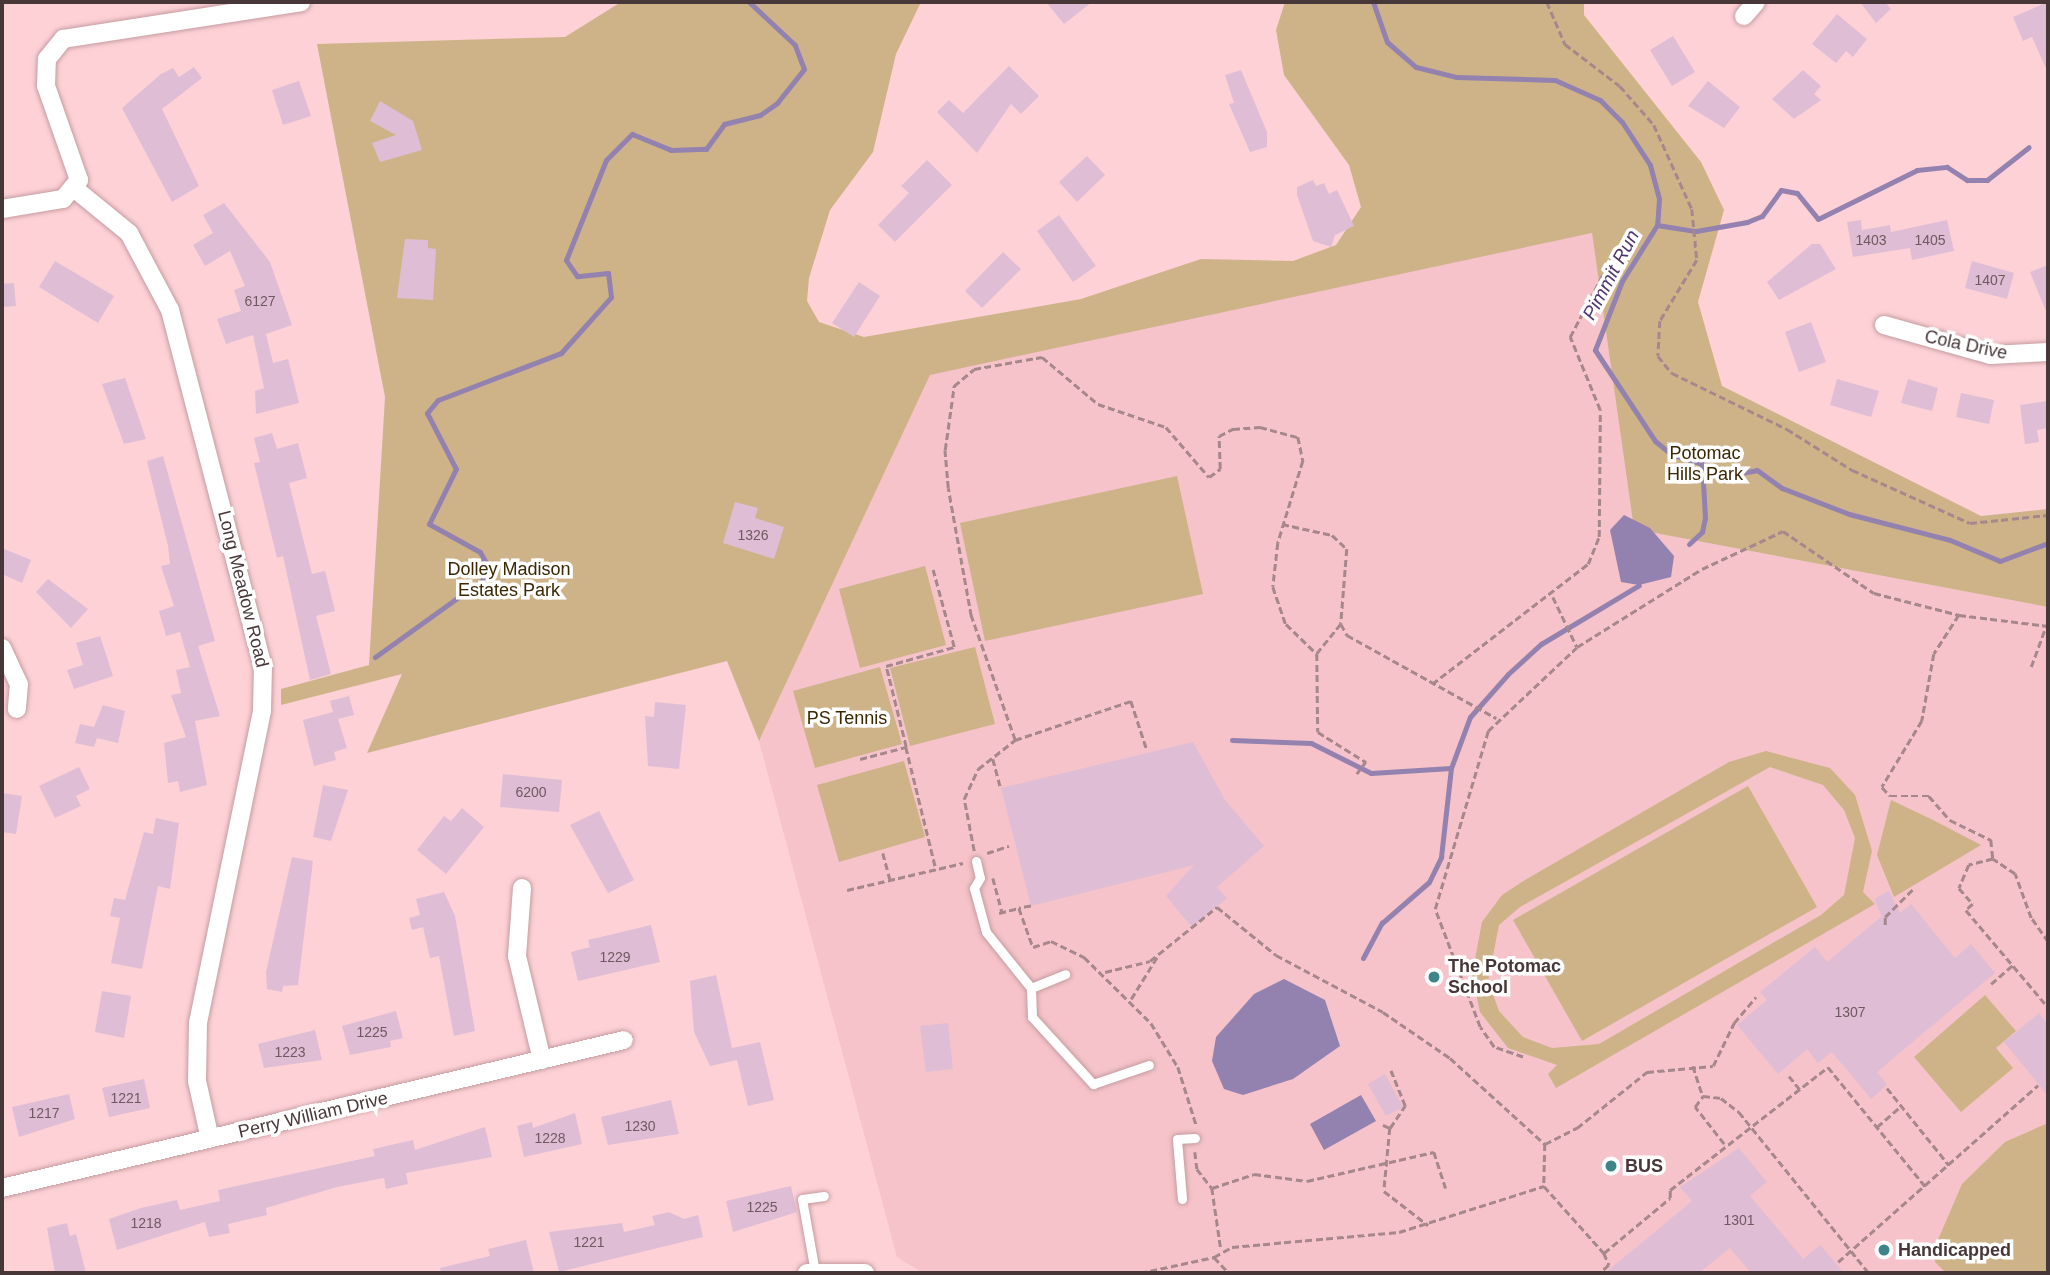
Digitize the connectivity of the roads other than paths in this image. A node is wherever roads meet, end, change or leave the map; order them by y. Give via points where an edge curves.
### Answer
1 (302, 2) edge
2 (1756, 2) edge
3 (1744, 16) dead end
4 (75, 189) junction
5 (2, 209) edge
6 (1884, 325) dead end
7 (2048, 352) edge
8 (2, 649) edge
9 (17, 709) dead end
10 (976, 861) road end
11 (522, 888) dead end
12 (1065, 974) dead end
13 (1031, 988) junction
14 (624, 1040) dead end
15 (542, 1060) junction
16 (1149, 1065) dead end
17 (1195, 1138) dead end
18 (210, 1139) junction
19 (2, 1188) edge
20 (824, 1196) dead end
21 (1182, 1199) dead end
22 (811, 1273) edge
23 (865, 1273) edge

1 - 4 street via 63,39 44,71 80,169
2 - 3 street
4 - 5 street via 64,199
4 - 18 street, Long Meadow Road via 129,233 170,310 263,666 262,711 198,1023 197,1081
6 - 7 street, Cola Drive via 1991,355
8 - 9 street via 19,684
10 - 13 lane via 980,878 974,888 986,932
11 - 15 street via 517,956
12 - 13 lane
13 - 16 lane via 1032,1017 1093,1084
14 - 15 street, Perry William Drive
15 - 18 street, Perry William Drive
17 - 21 lane via 1177,1139
18 - 19 street, Perry William Drive
20 - 22 lane via 802,1199
22 - 23 street

